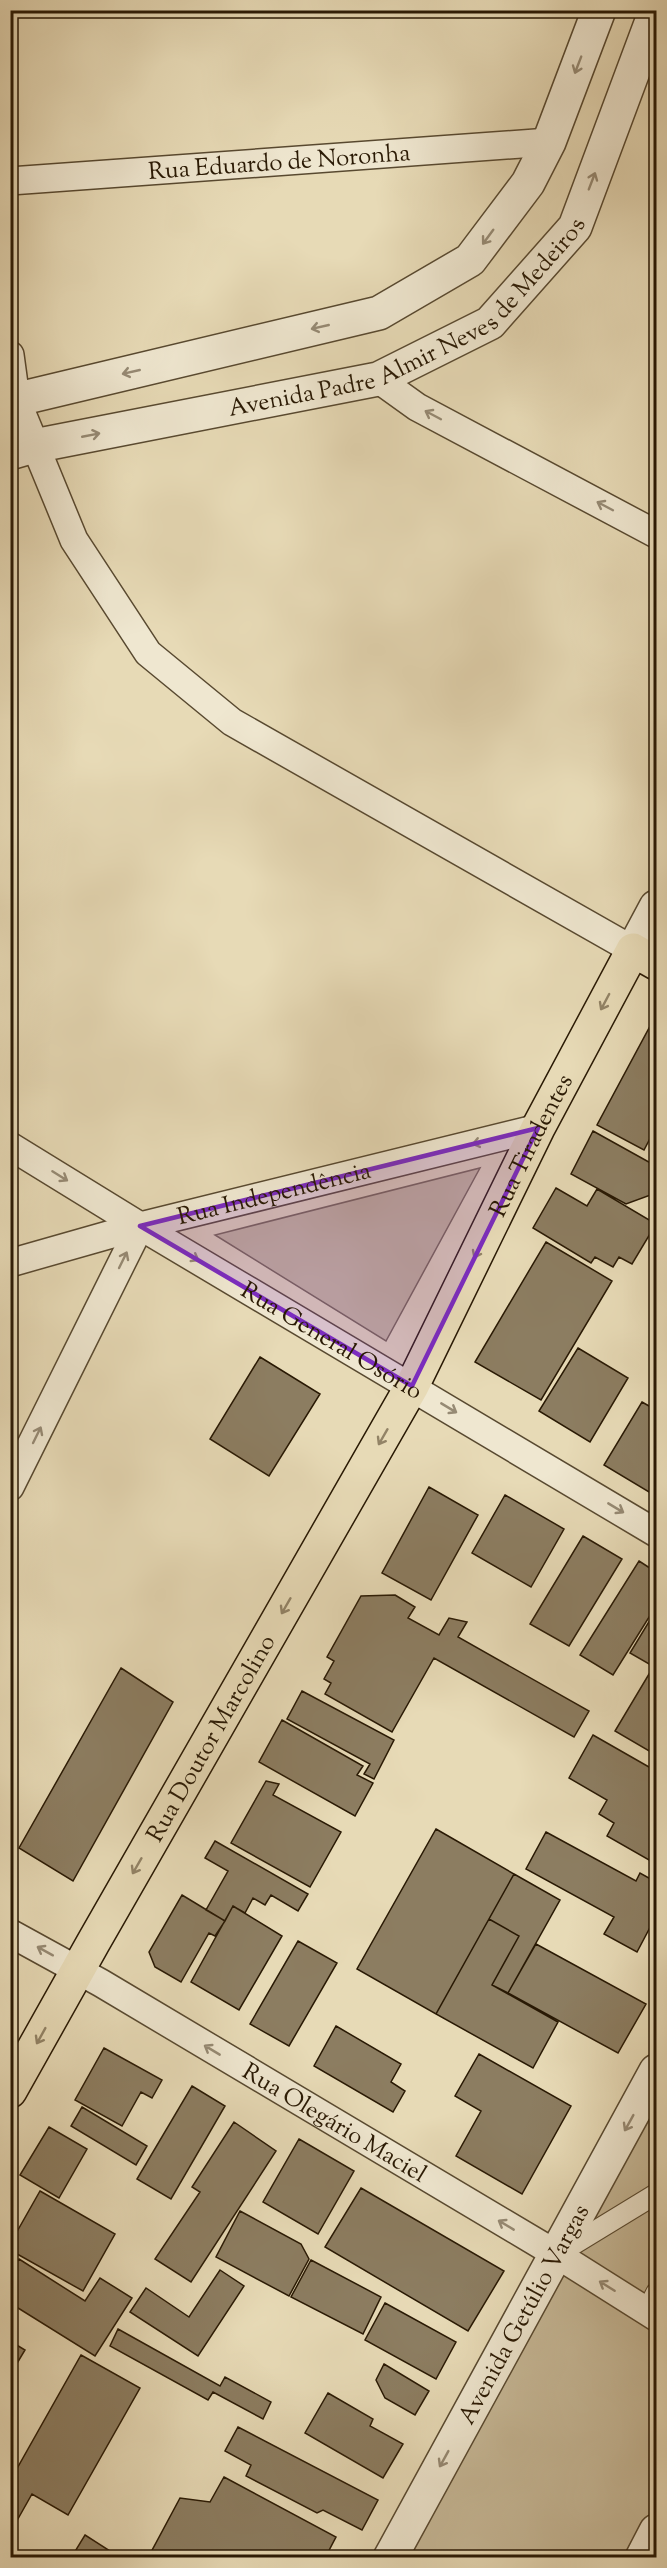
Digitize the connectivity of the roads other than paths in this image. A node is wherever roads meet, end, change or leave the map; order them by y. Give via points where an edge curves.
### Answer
1 (599, 10) edge
2 (656, 10) edge
3 (549, 142) junction
4 (10, 182) edge
5 (10, 355) edge
6 (378, 379) junction
7 (13, 400) edge
8 (22, 449) edge
9 (657, 534) edge
10 (657, 908) edge
11 (645, 957) edge
12 (538, 1128) junction
13 (10, 1146) edge
14 (140, 1226) junction
15 (10, 1263) edge
16 (412, 1386) junction
17 (10, 1487) edge
18 (657, 1533) edge
19 (10, 1933) edge
20 (79, 1970) junction
21 (657, 2071) edge
22 (10, 2091) edge
23 (657, 2194) edge
24 (556, 2254) junction
25 (653, 2307) edge
26 (657, 2531) edge
27 (390, 2558) edge
28 (642, 2558) edge

1 -> 3 street, Avenida Padre Almir Neves de Medeiros
6 -> 2 street, Avenida Padre Almir Neves de Medeiros via 490,323 575,227
3 - 4 street, Rua Eduardo de Noronha
3 -> 7 street, Avenida Padre Almir Neves de Medeiros via 528,183 470,260 379,313
5 - 7 street
8 -> 6 street, Avenida Padre Almir Neves de Medeiros
9 -> 6 street via 417,406
7 - 8 street
8 - 11 street via 74,540 148,653 232,722
10 - 11 street, Rua Tiradentes
11 -> 12 main road, Rua Tiradentes
12 -> 14 street, Rua Independência
12 -> 16 main road, Rua Tiradentes
13 -> 14 street, Rua General Osório
14 - 15 street, Rua Independência
14 -> 16 street, Rua General Osório
17 -> 14 street
16 -> 18 street, Rua General Osório
16 -> 20 main road, Rua Doutor Marcolino
20 -> 19 street, Rua Olegário Maciel
20 -> 22 main road, Rua Doutor Marcolino
24 -> 20 street, Rua Olegário Maciel
21 -> 24 street, Avenida Getúlio Vargas
23 - 24 street
25 -> 24 street, Rua Olegário Maciel
24 -> 27 street, Avenida Getúlio Vargas
26 - 28 street

